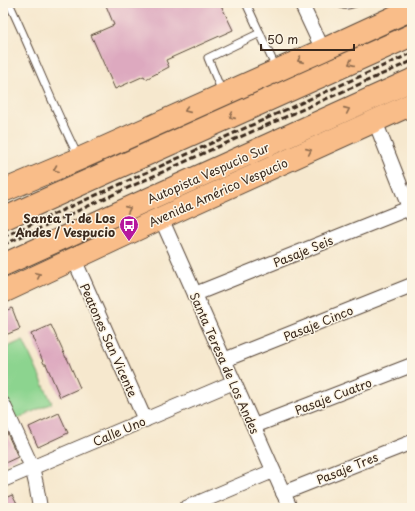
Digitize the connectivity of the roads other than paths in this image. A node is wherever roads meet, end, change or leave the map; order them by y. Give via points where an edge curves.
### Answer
1 (9, 3) edge
2 (246, 3) edge
3 (300, 3) edge
4 (339, 3) edge
5 (355, 3) edge
6 (412, 9) edge
7 (260, 33) junction
8 (412, 35) edge
9 (323, 50) junction
10 (277, 70) junction
11 (412, 80) edge
12 (223, 94) junction
13 (412, 104) edge
14 (375, 121) junction
15 (79, 159) junction
16 (3, 191) edge
17 (411, 210) edge
18 (161, 218) junction
19 (3, 219) edge
20 (74, 259) junction
21 (3, 265) edge
22 (412, 285) edge
23 (3, 292) edge
24 (195, 294) junction
25 (224, 360) junction
26 (412, 365) edge
27 (234, 382) junction
28 (3, 404) edge
29 (145, 420) junction
30 (254, 426) junction
31 (412, 442) edge
32 (32, 468) junction
33 (273, 471) junction
34 (3, 480) edge
35 (283, 493) junction
36 (40, 508) edge
37 (186, 508) edge
38 (290, 508) edge

1 - 15 lane
2 - 7 lane
3 - 9 street
4 - 5 lane via 349,6
6 - 9 main road
7 - 10 lane
7 - 12 lane via 208,58
8 -> 19 main road
9 -> 10 main road
10 - 12 main road
21 -> 11 main road, Autopista Vespucio Sur
12 -> 15 main road
13 - 14 main road, Avenida Américo Vespucio
14 - 17 street
18 -> 14 main road, Avenida Américo Vespucio
15 -> 16 main road
17 - 24 street, Pasaje Seis
18 - 20 main road, Avenida Américo Vespucio
18 - 24 street, Santa Teresa de Los Andes
23 -> 20 main road, Avenida Américo Vespucio
20 - 29 street, Peatones San Vicente
22 - 25 street, Pasaje Cinco
24 - 25 street, Santa Teresa de Los Andes
25 - 27 street, Santa Teresa de Los Andes
26 - 30 street, Pasaje Cuatro
27 - 29 street, Calle Uno
27 - 30 street, Santa Teresa de Los Andes
28 - 32 street
29 - 32 street, Calle Uno
30 - 33 street, Santa Teresa de Los Andes
31 - 35 street, Pasaje Tres
32 - 34 street, Calle Uno
32 - 36 street
33 - 35 street, Santa Teresa de Los Andes
33 - 37 street
35 - 38 street, Santa Teresa de Los Andes

